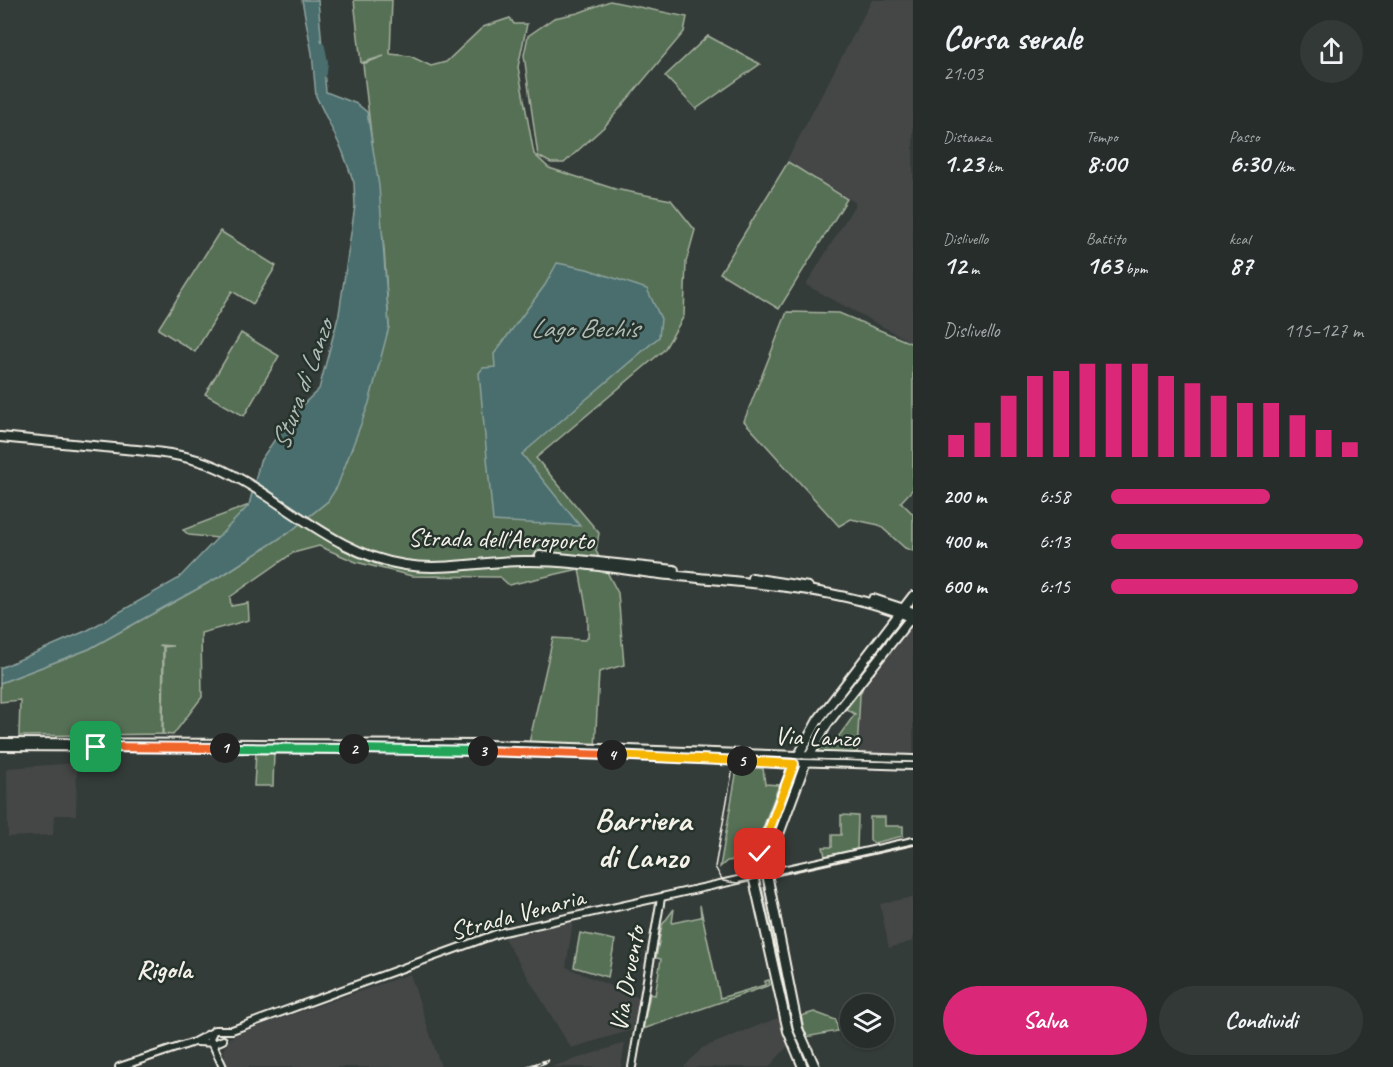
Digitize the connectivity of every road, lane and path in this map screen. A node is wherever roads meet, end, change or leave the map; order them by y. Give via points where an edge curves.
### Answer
1 (0, 432) edge
2 (0, 437) edge
3 (148, 448) junction
4 (913, 596) edge
5 (901, 610) junction
6 (913, 616) edge
7 (0, 742) edge
8 (0, 747) edge
9 (913, 759) edge
10 (796, 760) junction
11 (807, 761) junction
12 (913, 766) edge
13 (913, 842) edge
14 (767, 875) junction
15 (754, 878) junction
16 (673, 896) junction
17 (661, 898) junction
18 (658, 914) junction
19 (232, 1030) junction
20 (221, 1031) junction
21 (211, 1034) junction
22 (223, 1040) junction
23 (194, 1042) junction
24 (212, 1042) junction
25 (219, 1054) junction
26 (119, 1067) edge
27 (223, 1067) edge
28 (632, 1067) edge
29 (803, 1067) edge
30 (815, 1067) edge

1 - 3 main road, Strada dell'Aeroporto
2 - 3 main road, Strada dell'Aeroporto
3 - 5 main road, Strada dell'Aeroporto via 218,468 377,554 407,560 571,558 779,582 880,602
4 - 5 main road
5 - 6 main road, Strada dell'Aeroporto
5 - 10 main road via 818,720
6 - 11 main road via 827,724
7 - 10 street, Via Lanzo via 487,744 720,753
8 - 10 street, Via Lanzo via 410,749
9 - 11 street, Via Lanzo
10 - 11 street, Via Lanzo
10 - 15 main road via 754,869
11 - 12 street, Via Lanzo
11 - 14 main road
13 - 14 street, Strada Venaria
14 - 15 street, Strada Venaria
14 - 30 main road via 799,1034
15 - 16 street, Strada Venaria
15 - 29 main road via 788,1031
16 - 17 street, Strada Venaria
16 - 18 street
17 - 18 street, Via Druento
17 - 19 street, Strada Venaria via 499,933
18 - 28 street, Via Druento
19 - 20 street
19 - 22 street
20 - 21 street
20 - 22 street
21 - 23 street
21 - 24 street
22 - 24 street
22 - 25 street
23 - 24 street
23 - 26 street
24 - 25 street
25 - 27 street

